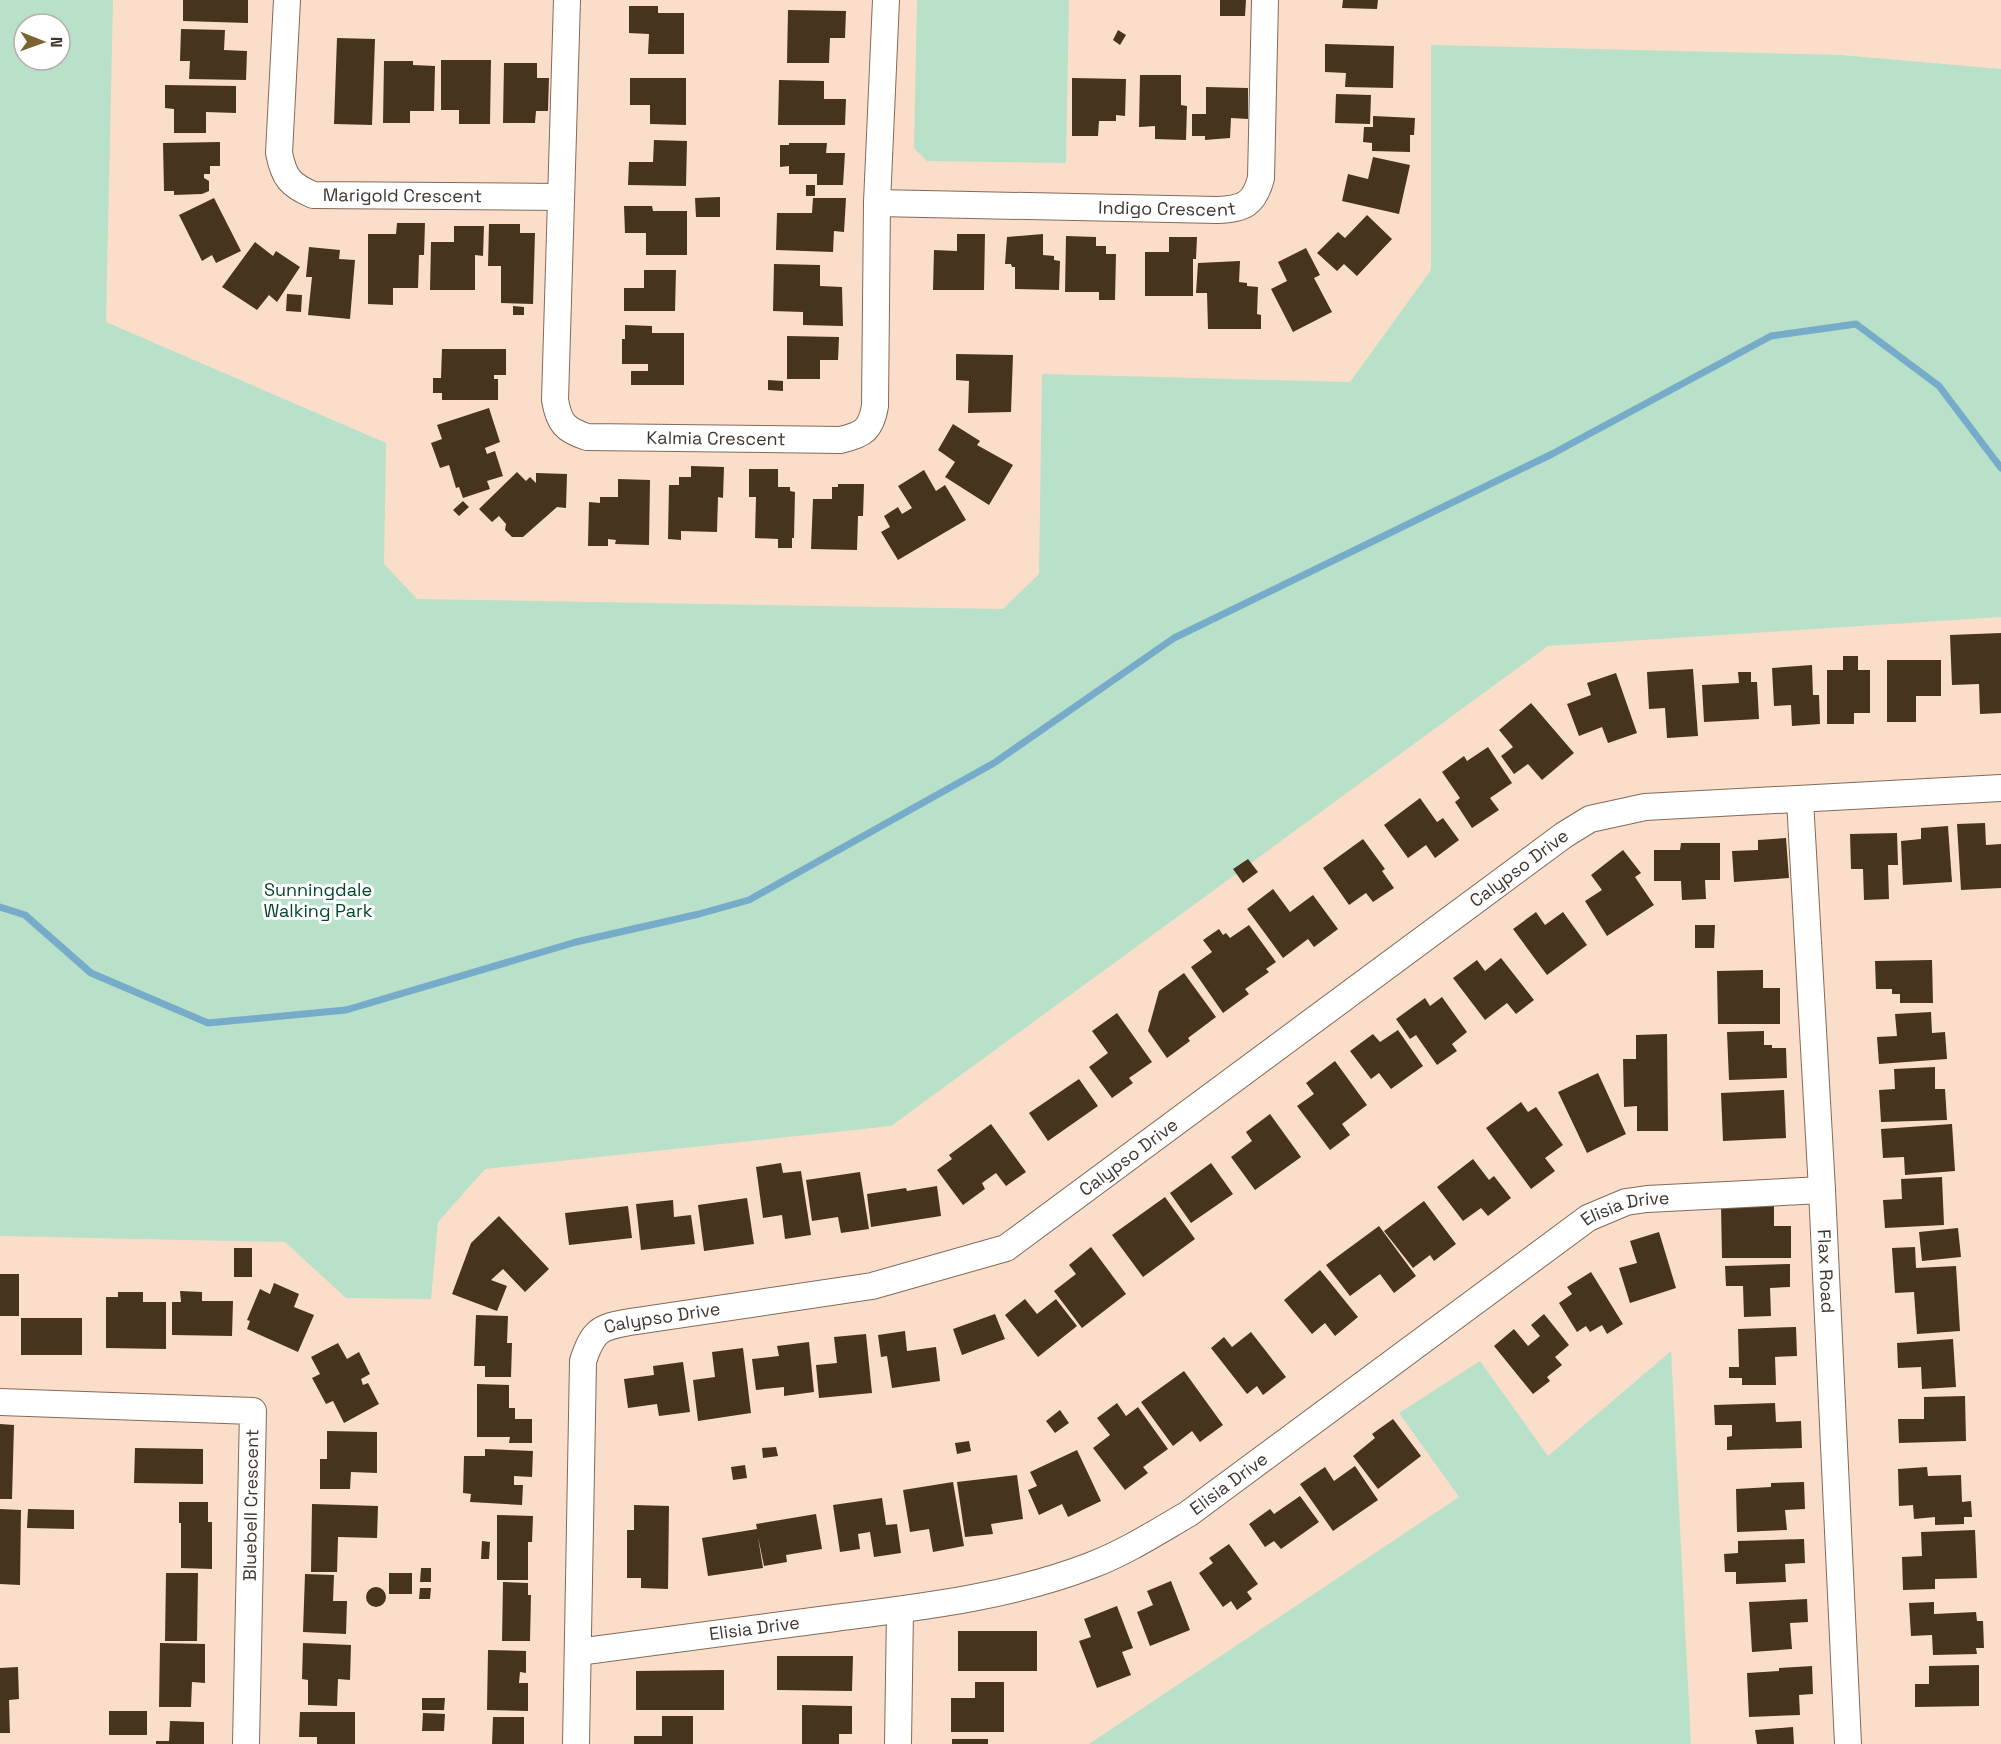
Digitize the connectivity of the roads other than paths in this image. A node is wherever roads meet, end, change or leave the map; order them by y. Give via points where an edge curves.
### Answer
1 (287, 0) edge
2 (567, 0) edge
3 (886, 0) edge
4 (1265, 0) edge
5 (560, 197) junction
6 (877, 203) junction
7 (2001, 788) edge
8 (1800, 800) junction
9 (1822, 1190) junction
10 (0, 1402) edge
11 (900, 1610) junction
12 (578, 1652) junction
13 (246, 1744) edge
14 (576, 1744) edge
15 (898, 1744) edge
16 (1848, 1744) edge

1 - 5 street, Marigold Crescent via 279,153 288,179 298,189 313,195
2 - 5 street, Kalmia Crescent
3 - 6 street, Kalmia Crescent
4 - 6 street, Indigo Crescent via 1261,178 1258,192 1249,203 1234,210 1216,210
5 - 6 street, Kalmia Crescent via 555,400 563,425 587,437 840,440 866,431 876,406
7 - 8 street, Calypso Drive
8 - 9 street, Flax Road
8 - 12 street, Calypso Drive via 1645,807 1590,819 1006,1248 872,1287 630,1322 600,1330 589,1343 584,1361
9 - 11 street, Elisia Drive via 1647,1199 1606,1209 1588,1218 1188,1514 1158,1532 1125,1550 1057,1577 983,1596
9 - 16 street, Flax Road
10 - 13 street, Bluebell Crescent via 253,1411
11 - 12 street, Elisia Drive
11 - 15 street
12 - 14 street, Calypso Drive

